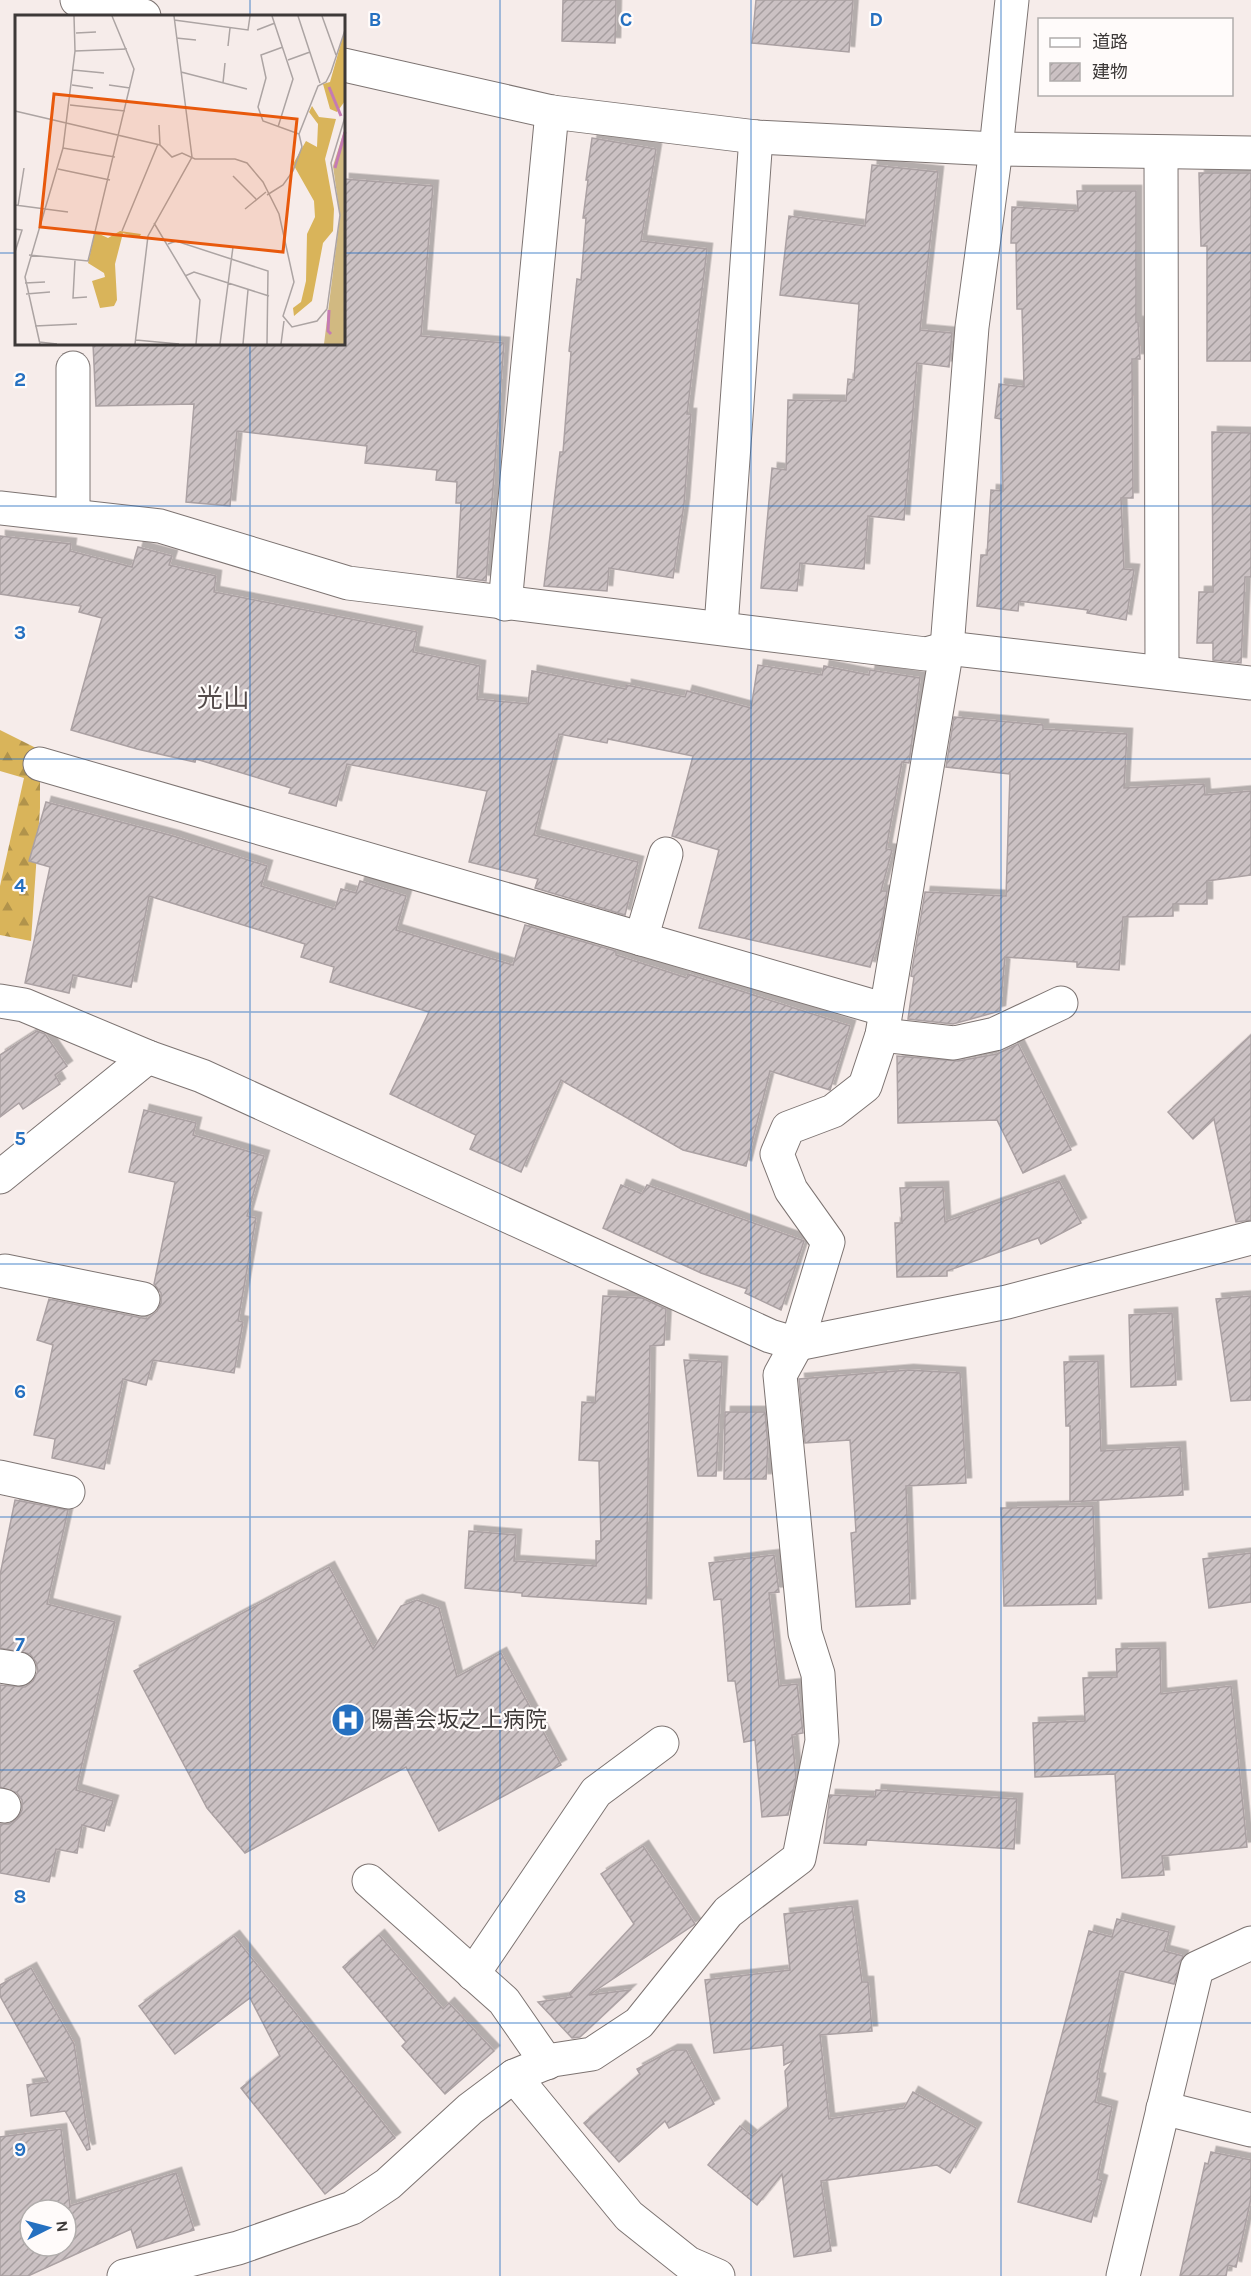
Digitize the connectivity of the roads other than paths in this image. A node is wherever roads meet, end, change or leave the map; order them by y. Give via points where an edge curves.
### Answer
1 (77, 0) edge
2 (160, 0) edge
3 (1012, 0) edge
4 (140, 15) edge
5 (159, 15) edge
6 (345, 65) edge
7 (552, 112) junction
8 (756, 137) junction
9 (996, 149) junction
10 (1161, 153) junction
11 (1251, 153) edge
12 (73, 368) dead end
13 (0, 508) edge
14 (73, 516) junction
15 (505, 604) junction
16 (721, 627) junction
17 (947, 648) junction
18 (1162, 672) junction
19 (1251, 683) edge
20 (40, 764) dead end
21 (666, 854) dead end
22 (641, 939) junction
23 (0, 1001) edge
24 (1061, 1003) dead end
25 (884, 1023) junction
26 (148, 1057) junction
27 (0, 1177) edge
28 (1251, 1238) edge
29 (2, 1276) edge
30 (143, 1299) dead end
31 (796, 1344) junction
32 (0, 1476) edge
33 (68, 1492) dead end
34 (662, 1743) dead end
35 (369, 1881) dead end
36 (1251, 1943) edge
37 (473, 1974) junction
38 (547, 2063) junction
39 (514, 2076) junction
40 (1163, 2108) junction
41 (1251, 2130) edge
42 (124, 2276) edge
43 (718, 2276) edge
44 (1123, 2276) edge

1 - 4 street
2 - 5 street
3 - 9 street
6 - 7 street
7 - 8 street
7 - 15 street
8 - 9 street
8 - 16 street
9 - 10 street
9 - 17 street via 972,327
10 - 11 street
10 - 18 street
12 - 14 street
13 - 14 street
14 - 15 street via 160,526 348,583
15 - 16 street
16 - 17 street via 926,654
17 - 18 street
17 - 25 street
18 - 19 street
20 - 22 street
21 - 22 street
22 - 25 street
23 - 26 street via 24,1005
24 - 25 street via 995,1034 954,1043
25 - 31 street via 865,1086 833,1111 788,1128 777,1154 791,1190 828,1242
26 - 27 street
26 - 31 street via 202,1076 770,1336
28 - 31 street via 1007,1302
29 - 30 street
31 - 38 street via 780,1375 805,1633 818,1674 822,1741 799,1858 728,1912 639,2023 592,2054
32 - 33 street
34 - 37 street via 596,1792
35 - 37 street
36 - 40 street via 1197,1968
37 - 38 street via 504,2001
38 - 39 street
39 - 42 street via 470,2109 388,2184 352,2208 238,2248
39 - 43 street via 628,2216 688,2263
40 - 41 street
40 - 44 street

